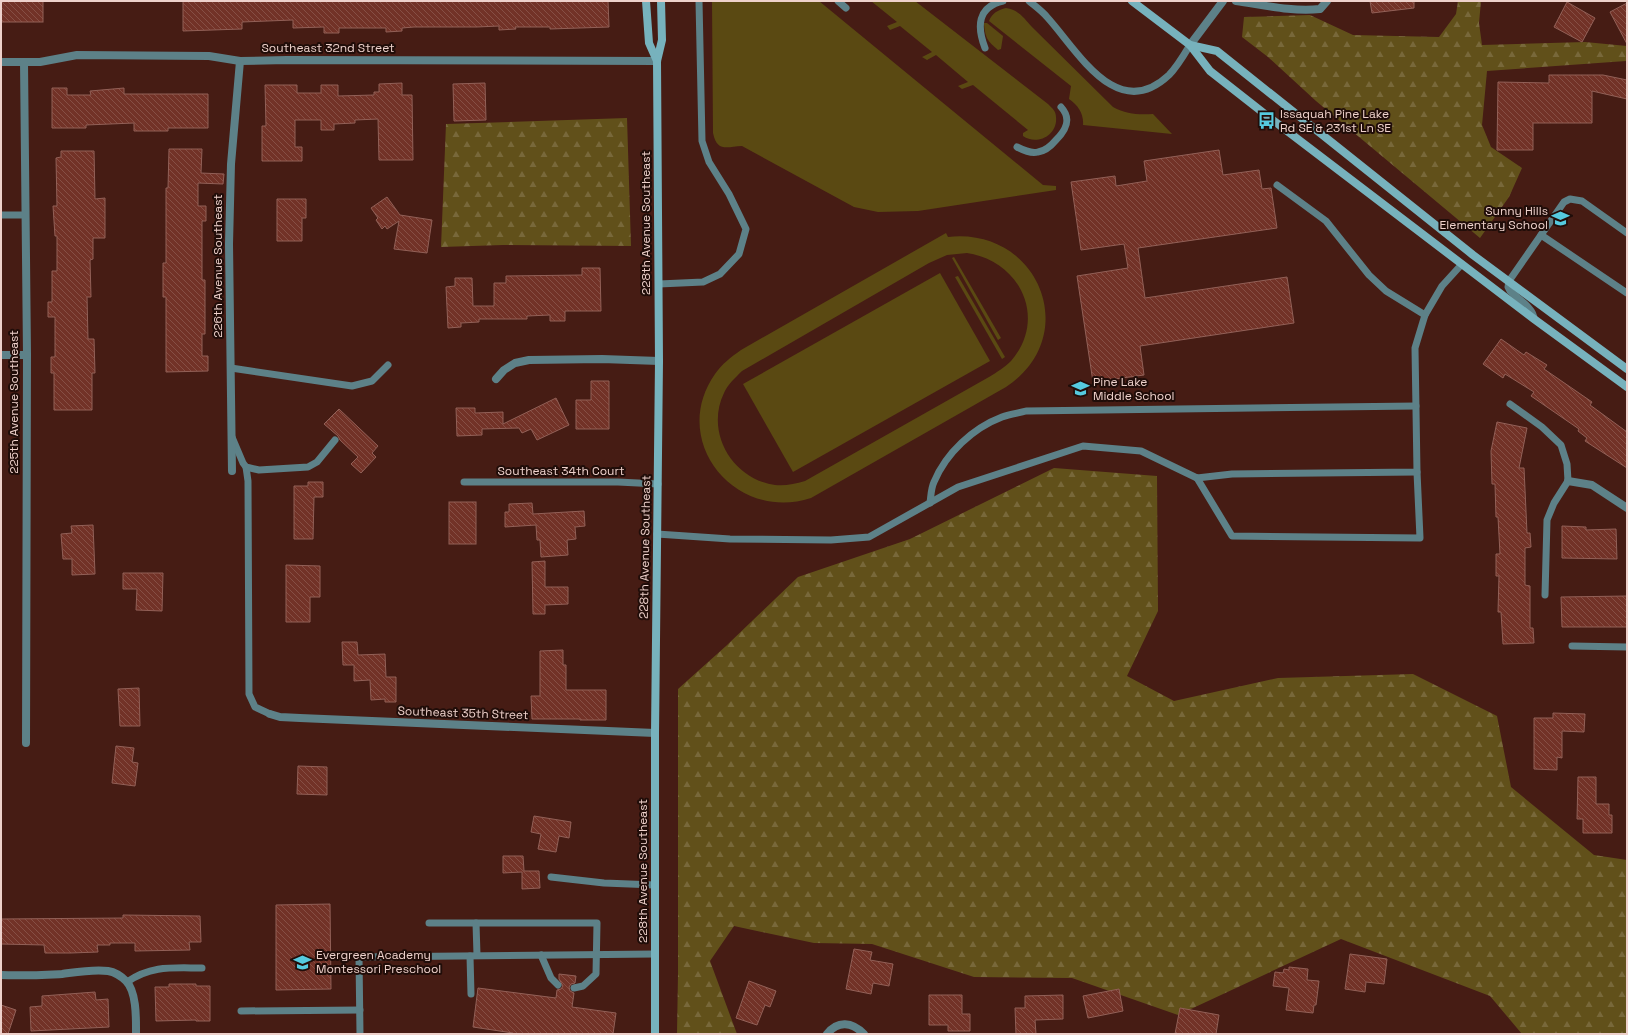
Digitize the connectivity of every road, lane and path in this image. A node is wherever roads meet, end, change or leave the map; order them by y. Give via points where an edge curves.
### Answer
1 (646, 1) edge
2 (661, 1) edge
3 (699, 1) edge
4 (838, 1) edge
5 (1003, 1) edge
6 (1029, 1) edge
7 (1132, 1) edge
8 (1223, 1) edge
9 (1236, 1) edge
10 (1327, 1) edge
11 (846, 8) dead end
12 (1190, 45) junction
13 (985, 48) dead end
14 (240, 61) junction
15 (657, 61) junction
16 (1, 62) edge
17 (24, 62) junction
18 (1061, 108) dead end
19 (1017, 147) dead end
20 (1277, 185) dead end
21 (1, 215) edge
22 (25, 215) junction
23 (1627, 233) edge
24 (1541, 235) junction
25 (1462, 264) junction
26 (1509, 281) junction
27 (659, 284) junction
28 (1627, 294) edge
29 (1425, 315) junction
30 (1534, 319) junction
31 (1, 355) edge
32 (27, 355) junction
33 (659, 361) junction
34 (388, 364) dead end
35 (231, 368) junction
36 (1627, 368) edge
37 (496, 379) dead end
38 (1627, 387) edge
39 (1510, 404) dead end
40 (1416, 406) junction
41 (231, 435) junction
42 (335, 440) dead end
43 (246, 467) junction
44 (232, 471) dead end
45 (1417, 472) junction
46 (1198, 478) junction
47 (1568, 481) junction
48 (464, 482) dead end
49 (658, 484) junction
50 (930, 503) junction
51 (1627, 508) edge
52 (657, 534) junction
53 (1545, 595) dead end
54 (1572, 646) dead end
55 (1627, 648) edge
56 (270, 714) joint
57 (655, 733) junction
58 (26, 743) dead end
59 (551, 877) dead end
60 (655, 885) junction
61 (476, 923) junction
62 (429, 924) dead end
63 (655, 954) junction
64 (474, 955) junction
65 (541, 955) junction
66 (597, 955) junction
67 (202, 968) dead end
68 (1, 975) edge
69 (127, 982) junction
70 (558, 985) dead end
71 (574, 988) dead end
72 (471, 994) dead end
73 (360, 1010) junction
74 (241, 1011) dead end
75 (136, 1034) edge
76 (360, 1034) edge
77 (655, 1034) edge
78 (828, 1034) edge
79 (864, 1034) edge

1 - 15 main road, 228th Avenue Southeast via 649,42
2 - 15 main road, 228th Avenue Southeast via 662,40
3 - 27 lane via 702,140 709,162 729,194 746,229 739,254 720,274 703,282
4 - 11 lane
5 - 13 lane via 994,3 984,11 980,36
6 - 12 lane via 1046,15 1093,71 1107,84 1124,91 1138,92 1153,88 1170,74
7 - 12 main road
8 - 12 street
9 - 10 street via 1311,10 1320,9
12 - 25 main road via 1210,71
12 - 26 main road via 1217,51
14 - 15 street, Southeast 32nd Street
14 - 17 street, Southeast 32nd Street via 209,56 76,56
14 - 35 street, 226th Avenue Southeast via 231,164
15 - 27 main road, 228th Avenue Southeast
16 - 17 street, Southeast 32nd Street
17 - 22 street, 225th Avenue Southeast
18 - 19 lane via 1066,113 1065,132 1048,149 1028,152
20 - 29 lane via 1326,221 1386,291
21 - 22 lane
22 - 32 street, 225th Avenue Southeast
23 - 24 lane via 1582,200 1570,199 1564,202
24 - 26 lane
24 - 28 lane
25 - 29 lane via 1442,286
25 - 30 main road
26 - 30 lane via 1510,291 1531,310
26 - 36 main road
27 - 33 main road, 228th Avenue Southeast
29 - 40 lane via 1415,348
30 - 38 main road
31 - 32 street
32 - 58 street, 225th Avenue Southeast
33 - 37 street via 529,360 515,363
33 - 49 main road, 228th Avenue Southeast
34 - 35 lane via 372,381 352,386
35 - 41 street, 226th Avenue Southeast
39 - 47 lane via 1561,445 1567,464
40 - 45 lane
40 - 50 lane via 1026,411 992,421 964,440 947,459 933,482
41 - 43 lane
41 - 44 street, 226th Avenue Southeast
42 - 43 lane via 317,462 308,467 259,470
43 - 56 lane via 249,694 255,707
45 - 46 lane via 1232,474
45 - 46 lane via 1420,538 1232,536
46 - 50 lane via 1141,451 1083,446 958,487
47 - 51 street via 1592,485
47 - 53 lane via 1547,520
48 - 49 lane, Southeast 34th Court
49 - 52 main road, 228th Avenue Southeast
50 - 52 lane via 869,537 830,540 730,539
52 - 57 main road, 228th Avenue Southeast
54 - 55 lane
56 - 57 street, Southeast 35th Street via 300,718
57 - 60 main road, 228th Avenue Southeast
59 - 60 lane
60 - 63 main road, 228th Avenue Southeast
61 - 62 lane
61 - 64 lane
61 - 66 lane via 598,923
63 - 66 lane
63 - 77 main road, 228th Avenue Southeast
64 - 65 lane
64 - 72 lane
64 - 73 lane via 359,957
65 - 66 lane
65 - 70 lane via 551,978
66 - 71 lane via 596,974 583,986
67 - 69 lane via 161,968 146,971
68 - 69 street via 34,976 109,971
69 - 75 street via 133,994
73 - 74 lane
73 - 76 lane
78 - 79 street via 832,1027 840,1024 856,1027

